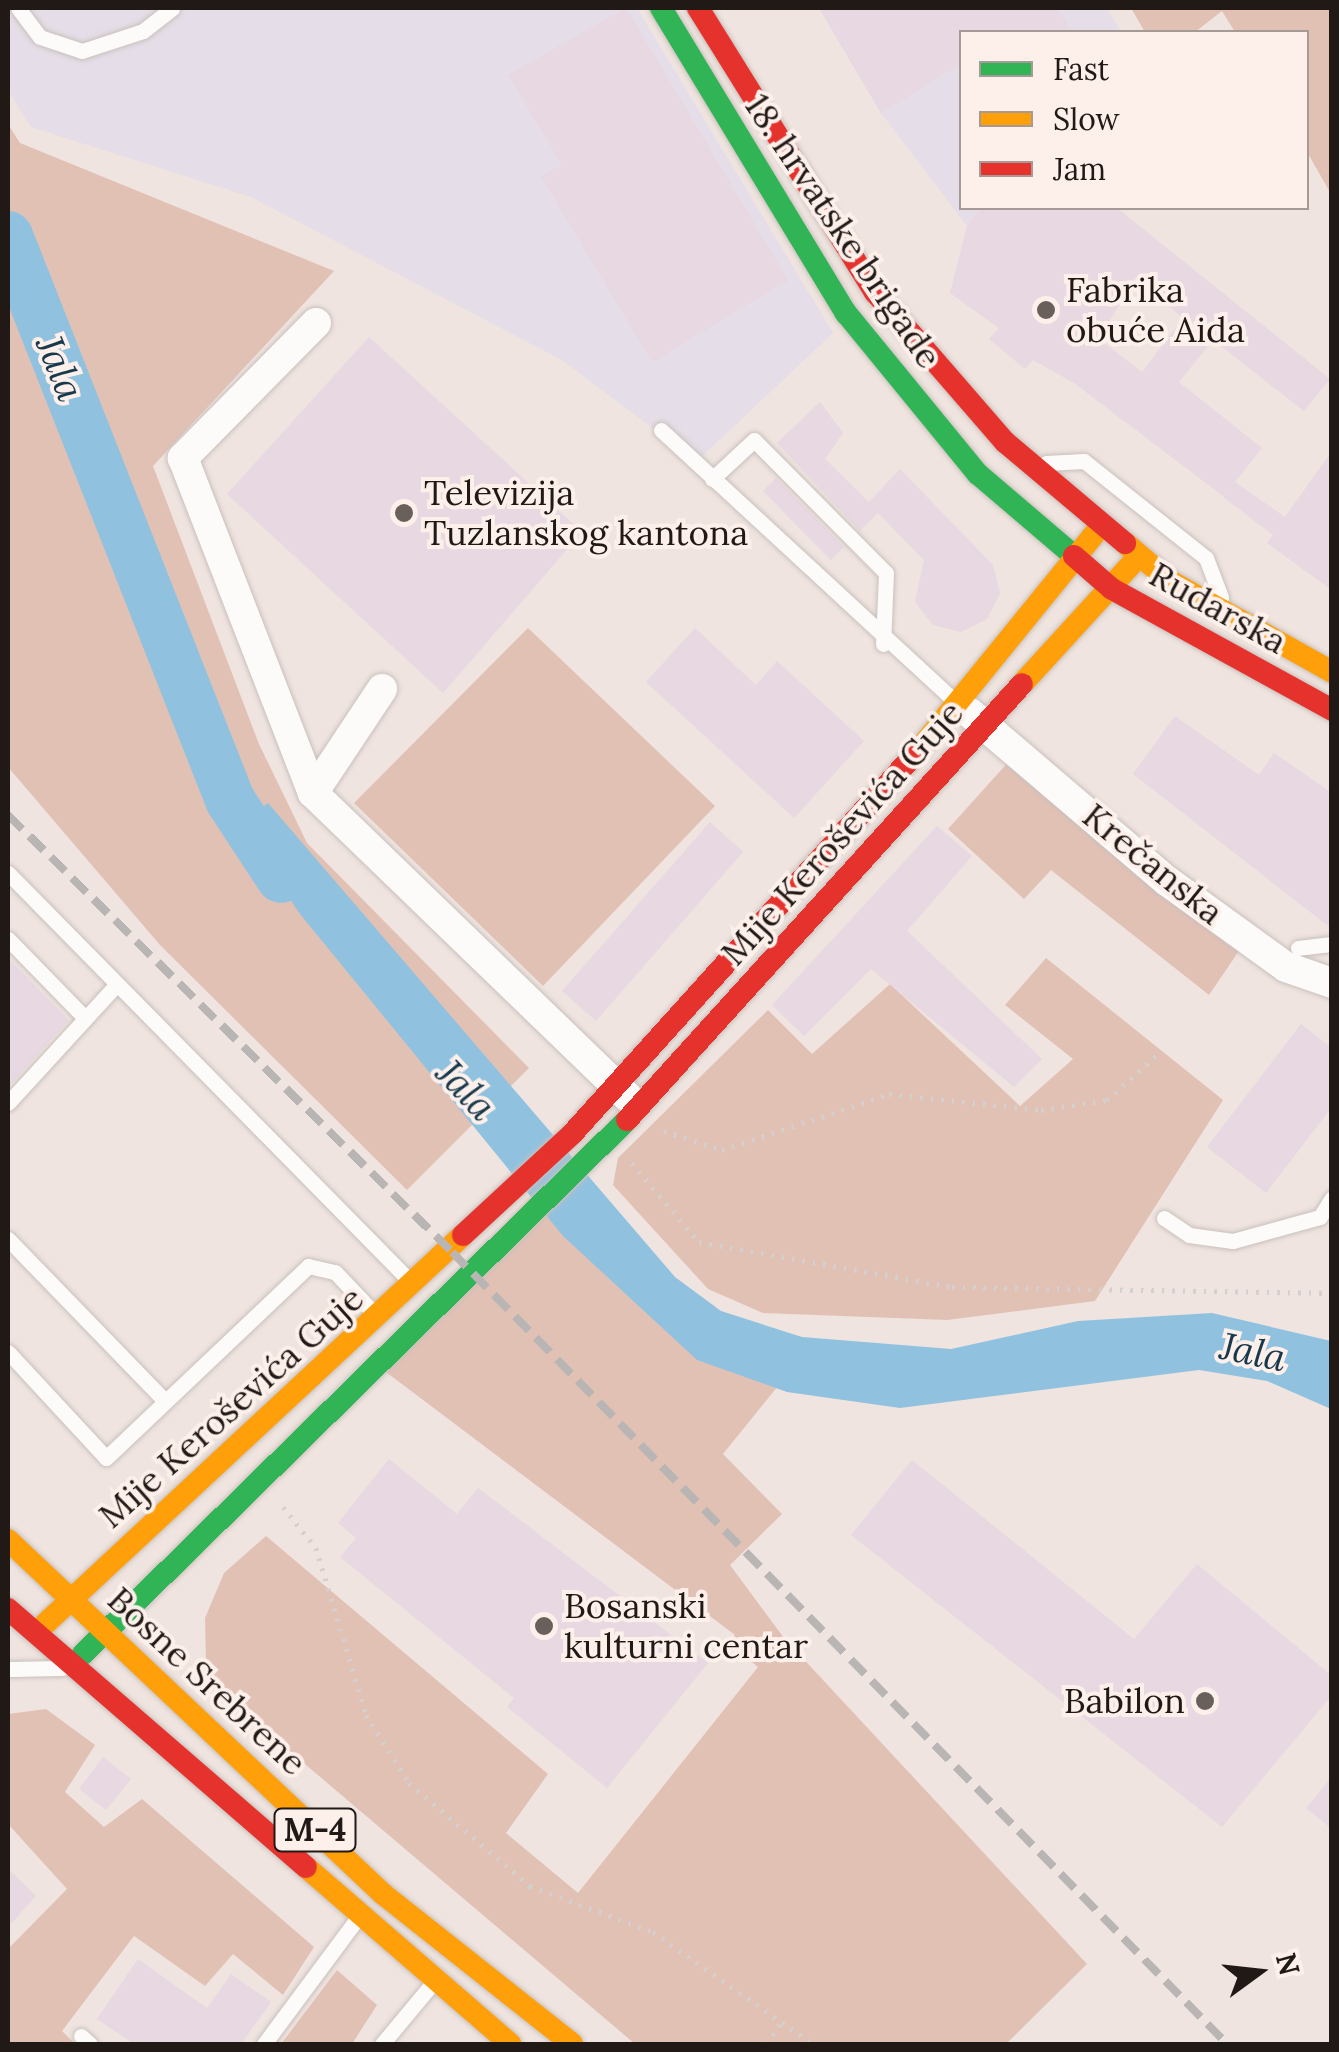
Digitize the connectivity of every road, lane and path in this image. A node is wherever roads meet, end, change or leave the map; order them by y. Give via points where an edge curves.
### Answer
1 (18, 8) edge
2 (172, 8) edge
3 (660, 8) edge
4 (698, 8) edge
5 (316, 323) dead end
6 (662, 430) dead end
7 (1024, 461) junction
8 (712, 479) junction
9 (1100, 526) junction
10 (1138, 557) junction
11 (1073, 561) junction
12 (1112, 589) junction
13 (1230, 620) junction
14 (884, 644) junction
15 (1332, 672) edge
16 (382, 689) dead end
17 (960, 705) junction
18 (1332, 710) edge
19 (986, 726) junction
20 (313, 794) junction
21 (8, 872) edge
22 (8, 939) edge
23 (1332, 944) edge
24 (1298, 948) dead end
25 (1332, 983) edge
26 (117, 984) junction
27 (85, 1018) junction
28 (1160, 1054) dead end
29 (616, 1086) junction
30 (8, 1102) edge
31 (649, 1118) junction
32 (632, 1155) dead end
33 (1332, 1198) edge
34 (1164, 1218) dead end
35 (1326, 1221) edge
36 (8, 1239) edge
37 (415, 1286) junction
38 (1332, 1293) edge
39 (379, 1319) junction
40 (8, 1352) edge
41 (165, 1401) junction
42 (274, 1498) dead end
43 (8, 1540) edge
44 (70, 1601) junction
45 (8, 1609) edge
46 (105, 1632) junction
47 (24, 1638) junction
48 (72, 1664) junction
49 (8, 1669) edge
50 (357, 1918) junction
51 (432, 1984) junction
52 (782, 2022) junction
53 (264, 2044) edge
54 (382, 2044) edge
55 (510, 2044) edge
56 (572, 2044) edge
57 (766, 2044) edge
58 (813, 2044) edge

1 - 2 lane via 40,37 82,52 117,44
3 - 11 main road, 18. hrvatske brigade via 846,313 978,474
4 - 7 main road, 18. hrvatske brigade via 875,292
5 - 20 street via 183,458
6 - 8 lane
7 - 9 main road, 18. hrvatske brigade
7 - 13 lane via 1084,462 1206,558
8 - 14 lane
8 - 14 lane via 754,440 886,573
9 - 10 main road, Rudarska
9 - 11 main road, Mije Keroševića Guje
10 - 12 main road, Mije Keroševića Guje
10 - 13 main road, Rudarska
11 - 12 main road, Rudarska
11 - 17 main road, Mije Keroševića Guje
12 - 18 main road, Rudarska
12 - 19 main road, Mije Keroševića Guje
13 - 15 main road, Rudarska
14 - 17 lane
16 - 20 street
17 - 19 street, Krečanska
17 - 29 main road, Mije Keroševića Guje
19 - 25 street, Krečanska via 1167,881 1286,967
19 - 31 main road, Mije Keroševića Guje
20 - 29 street
21 - 26 lane
22 - 27 lane
23 - 24 lane
26 - 27 lane
26 - 37 lane
27 - 30 lane
28 - 31 path via 1107,1100 1040,1110 889,1094 722,1150
29 - 31 street
29 - 37 main road, Mije Keroševića Guje
31 - 46 main road, Mije Keroševića Guje via 595,1155
32 - 38 path via 634,1174 699,1242 952,1287
33 - 35 lane
34 - 35 lane via 1188,1235 1233,1241
36 - 41 lane
37 - 39 main road, Mije Keroševića Guje
39 - 41 lane via 335,1272 308,1266
39 - 44 main road, Mije Keroševića Guje
40 - 41 lane via 106,1458
42 - 52 path via 316,1548 366,1715 408,1783 530,1886 653,1932
43 - 44 main road, M-4
44 - 46 main road, Bosne Srebrene / M-4
44 - 47 main road, Mije Keroševića Guje
45 - 47 main road, M-4
46 - 48 main road, Mije Keroševića Guje
46 - 56 main road, Bosne Srebrene / M-4 via 383,1894
47 - 48 main road, M-4
48 - 49 lane via 42,1674
48 - 50 main road, M-4
50 - 51 main road, M-4
50 - 53 lane
51 - 54 lane
51 - 55 main road, M-4
52 - 57 path
52 - 58 path

